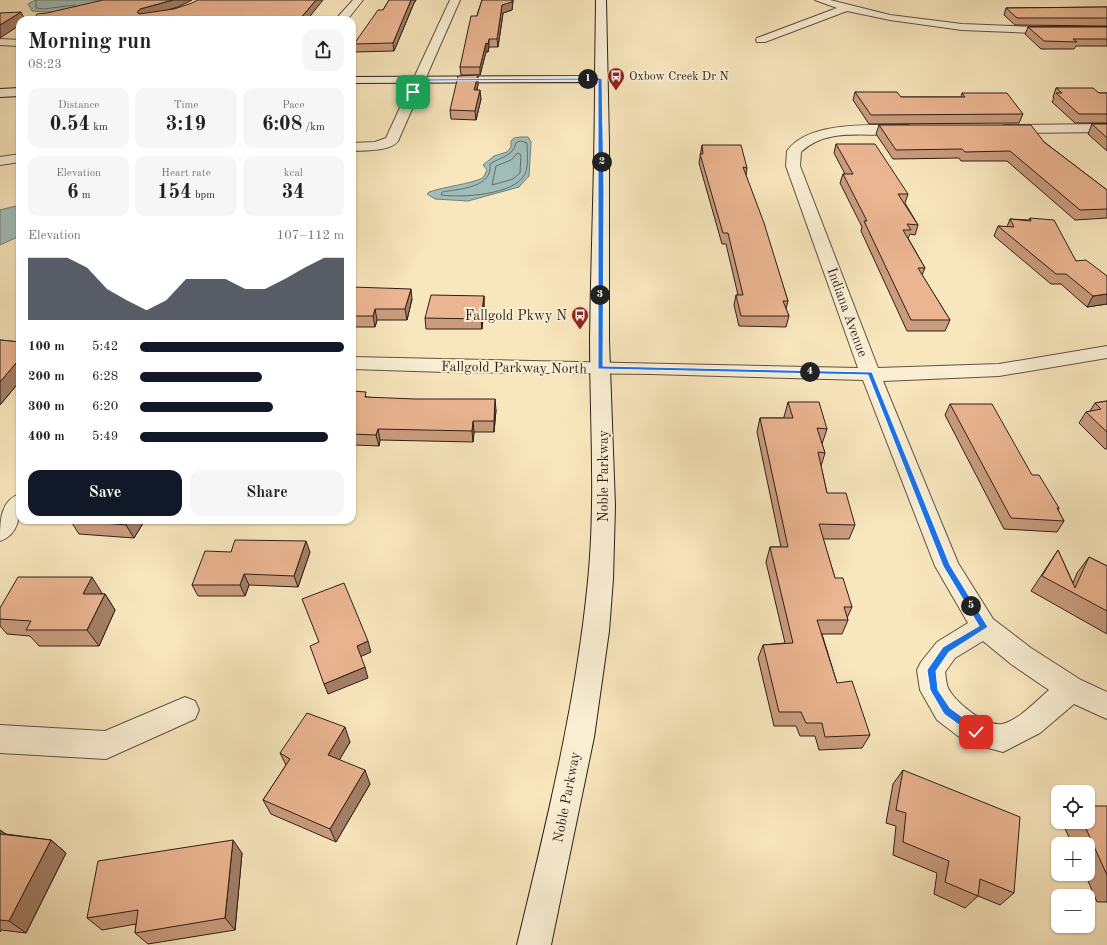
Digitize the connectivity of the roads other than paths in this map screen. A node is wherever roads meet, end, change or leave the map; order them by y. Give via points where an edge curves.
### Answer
1 (358, 0) edge
2 (455, 0) edge
3 (601, 0) edge
4 (820, 0) edge
5 (845, 8) junction
6 (346, 16) edge
7 (1107, 30) edge
8 (761, 40) dead end
9 (0, 42) edge
10 (16, 43) edge
11 (600, 79) junction
12 (356, 80) edge
13 (418, 80) junction
14 (16, 92) edge
15 (0, 93) edge
16 (1107, 128) edge
17 (919, 129) edge
18 (989, 129) edge
19 (356, 147) edge
20 (16, 159) edge
21 (0, 161) edge
22 (1107, 352) edge
23 (356, 363) edge
24 (600, 368) junction
25 (870, 373) junction
26 (16, 508) edge
27 (0, 532) edge
28 (984, 627) junction
29 (1070, 689) junction
30 (1107, 706) edge
31 (185, 710) dead end
32 (0, 738) edge
33 (534, 945) edge

1 - 6 street
2 - 13 street
3 - 11 street, Noble Parkway
4 - 5 street
5 - 7 street via 905,20 974,28
5 - 8 street
9 - 10 street
11 - 13 street
11 - 24 street, Noble Parkway
12 - 13 street
13 - 19 street via 391,141 377,146
14 - 15 street
16 - 18 street
17 - 25 street, Indiana Avenue via 836,131 806,140 794,151 793,166
20 - 21 street
22 - 25 street, Fallgold Parkway North via 999,370 900,375
23 - 24 street, Fallgold Parkway North
24 - 25 street, Fallgold Parkway North
24 - 33 street, Noble Parkway via 603,527 593,646 582,718
25 - 28 street, Indiana Avenue via 947,566
26 - 27 street
28 - 29 street, Indiana Avenue
28 - 29 street via 946,650 931,670 934,690 947,711 976,732 1004,738 1030,724
29 - 30 street, Indiana Avenue
31 - 32 street via 106,745

